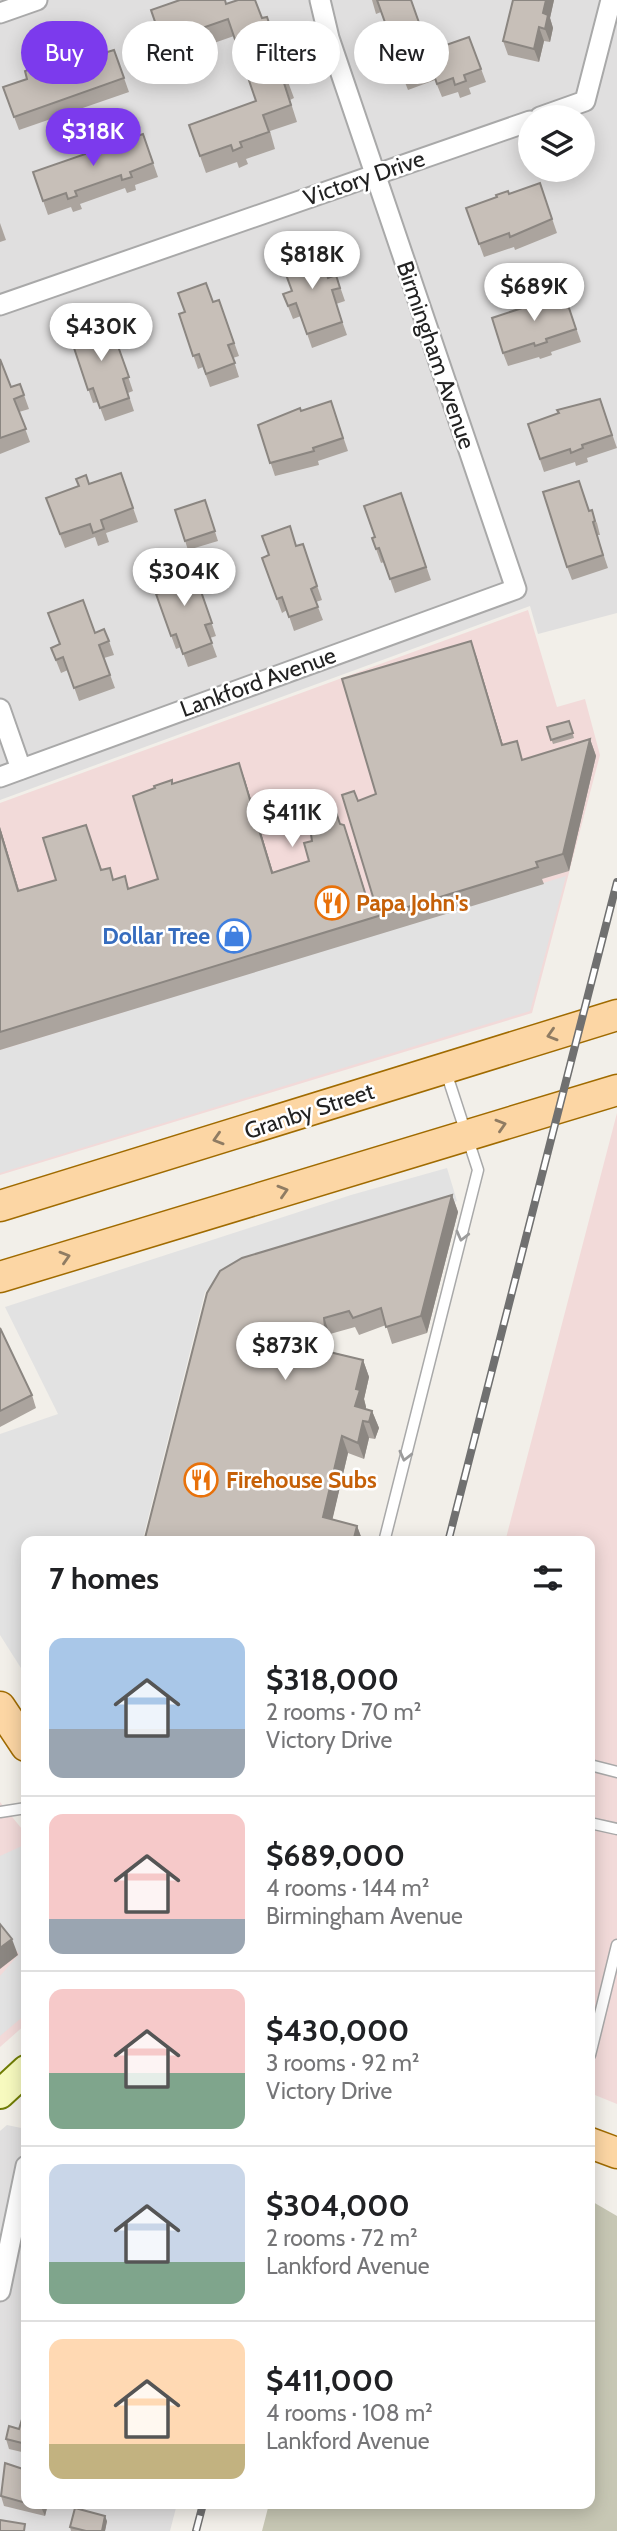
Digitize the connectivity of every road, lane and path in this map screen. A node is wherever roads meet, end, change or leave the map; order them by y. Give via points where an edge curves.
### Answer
1 (37, 0) edge
2 (320, 0) edge
3 (611, 0) edge
4 (0, 13) edge
5 (576, 105) edge
6 (518, 125) edge
7 (375, 175) junction
8 (0, 305) edge
9 (516, 589) joint
10 (0, 709) edge
11 (21, 769) junction
12 (0, 777) edge
13 (617, 1015) edge
14 (445, 1068) junction
15 (617, 1090) edge
16 (468, 1135) junction
17 (0, 1206) edge
18 (0, 1277) edge
19 (386, 1536) edge
20 (0, 1707) edge
21 (21, 1738) edge
22 (595, 1766) edge
23 (617, 1772) edge
24 (21, 1809) edge
25 (0, 1812) edge
26 (595, 1824) edge
27 (617, 1829) edge
28 (617, 1945) edge
29 (595, 2035) edge
30 (21, 2075) edge
31 (0, 2094) edge
32 (21, 2190) edge
33 (0, 2291) edge

1 - 4 street
2 - 7 street, Birmingham Avenue
3 - 5 street via 585,102
6 - 7 street, Victory Drive
7 - 8 street, Victory Drive
7 - 9 street, Birmingham Avenue
9 - 11 street, Lankford Avenue
10 - 11 street
11 - 12 street, Lankford Avenue
13 -> 14 main road, Granby Street
14 - 16 lane
14 -> 17 main road, Granby Street
16 -> 15 main road
18 -> 16 main road
16 -> 19 lane via 478,1170
20 - 21 main road
22 - 23 lane
24 - 25 lane
26 - 27 lane
28 - 29 lane
30 - 31 street
32 - 33 street

